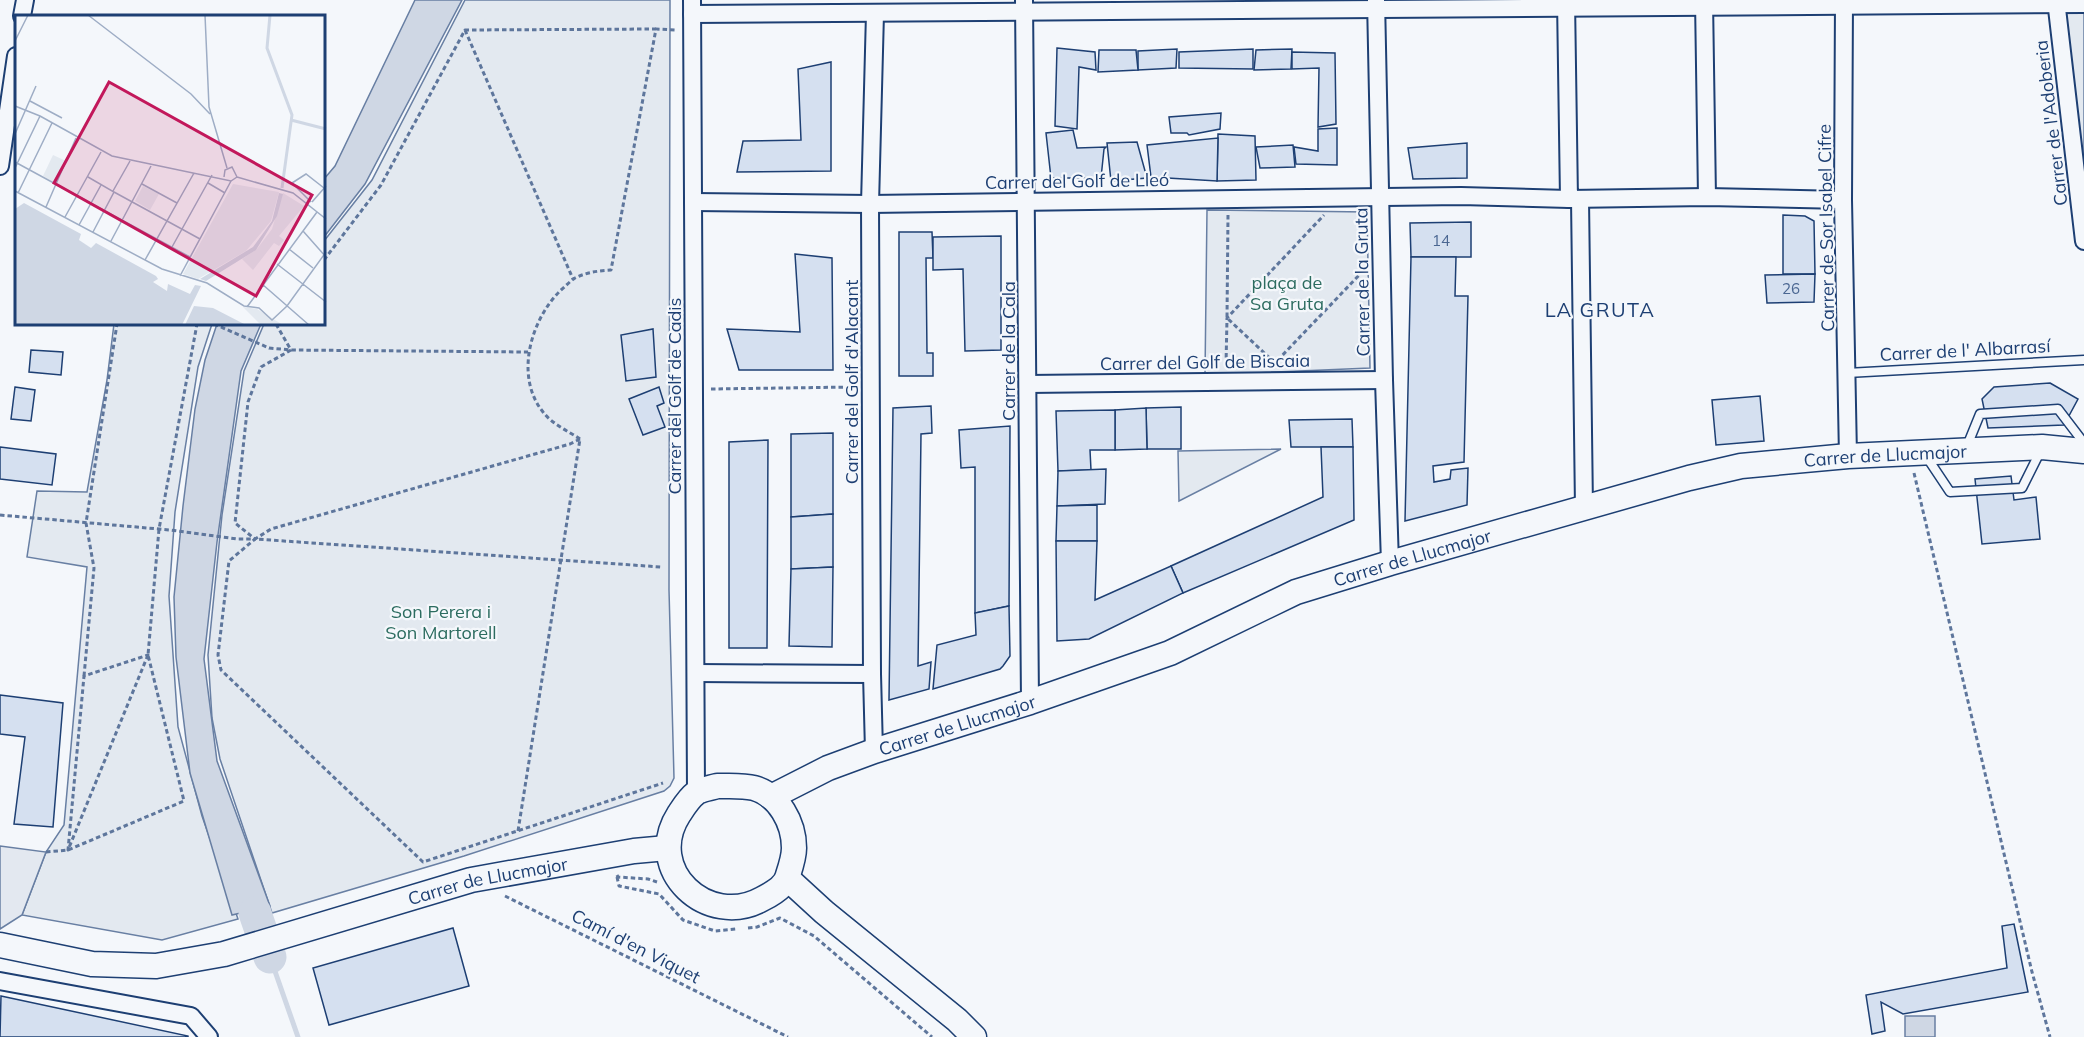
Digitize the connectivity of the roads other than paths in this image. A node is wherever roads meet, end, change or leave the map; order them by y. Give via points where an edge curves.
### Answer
1 (25, 0) edge
2 (2056, 2) edge
3 (1704, 3) edge
4 (1844, 3) edge
5 (1376, 4) edge
6 (1566, 4) edge
7 (2084, 4) edge
8 (1024, 6) edge
9 (874, 13) junction
10 (22, 15) edge
11 (692, 15) edge
12 (15, 61) edge
13 (4, 116) edge
14 (0, 166) edge
15 (1572, 194) junction
16 (1379, 197) junction
17 (1707, 197) junction
18 (1843, 200) junction
19 (1026, 201) junction
20 (693, 202) junction
21 (870, 204) junction
22 (2084, 241) edge
23 (2084, 360) edge
24 (1847, 373) junction
25 (1384, 380) junction
26 (1028, 384) junction
27 (2084, 443) edge
28 (2042, 447) junction
29 (1966, 450) junction
30 (2084, 451) edge
31 (1917, 453) junction
32 (1848, 456) junction
33 (1584, 508) junction
34 (1390, 563) junction
35 (696, 673) junction
36 (872, 674) junction
37 (1030, 702) junction
38 (874, 751) junction
39 (696, 792) junction
40 (771, 797) junction
41 (667, 848) junction
42 (788, 879) junction
43 (0, 945) edge
44 (0, 981) edge
45 (209, 1037) edge
46 (974, 1037) edge

1 - 10 street
2 - 4 street
2 - 7 street
2 - 22 street, Carrer de l'Adoberia
3 - 4 street
3 - 6 street
3 - 17 street
4 - 18 street, Carrer de Sor Isabel Cifre
5 - 6 street
5 - 8 street
5 - 16 street, Carrer de la Gruta
6 - 15 street
8 - 9 street
8 - 19 street, Carrer de la Cala
9 - 11 street
9 - 21 street, Carrer del Golf d'Alacant
11 - 20 street, Carrer del Golf de Cadis
12 - 13 street
13 - 14 street
15 - 16 street, Carrer del Golf de Lleó
15 - 17 street, Carrer del Golf de Lleó
15 - 33 street
16 - 19 street, Carrer del Golf de Lleó
16 - 25 street, Carrer de la Gruta
17 - 18 street, Carrer del Golf de Lleó
18 - 24 street, Carrer de Sor Isabel Cifre
19 - 21 street, Carrer del Golf de Lleó
19 - 26 street, Carrer de la Cala
20 - 21 street, Carrer del Golf de Lleó
20 - 35 street, Carrer del Golf de Cadis
21 - 36 street, Carrer del Golf d'Alacant
23 - 24 lane, Carrer de l' Albarrasí
24 - 32 street, Carrer de Sor Isabel Cifre
25 - 26 street, Carrer del Golf de Biscaia
25 - 34 street, Carrer de la Gruta
26 - 37 street, Carrer de la Cala
27 - 29 lane via 2058,409 1980,414
28 - 29 street, Carrer de Llucmajor
28 - 30 street, Carrer de Llucmajor
28 - 31 lane via 2022,488 1950,492
29 - 31 street, Carrer de Llucmajor
31 - 32 street, Carrer de Llucmajor
32 - 33 street, Carrer de Llucmajor via 1741,466
33 - 34 street, Carrer de Llucmajor
34 - 37 street, Carrer de Llucmajor via 1296,592 1170,653
35 - 36 street
35 - 39 street, Carrer del Golf de Cadis
36 - 38 street, Carrer del Golf d'Alacant
37 - 38 street, Carrer de Llucmajor
38 - 40 street, Carrer de Llucmajor via 828,768
39 - 40 street via 735,786 754,788
39 - 41 street via 674,822
40 - 42 street via 792,828 794,850
41 - 42 street via 671,866 689,893 708,903 729,908 753,904
41 - 43 street, Carrer de Llucmajor via 471,880 224,954 156,966 92,964
42 - 46 street
44 - 45 street via 191,1016

